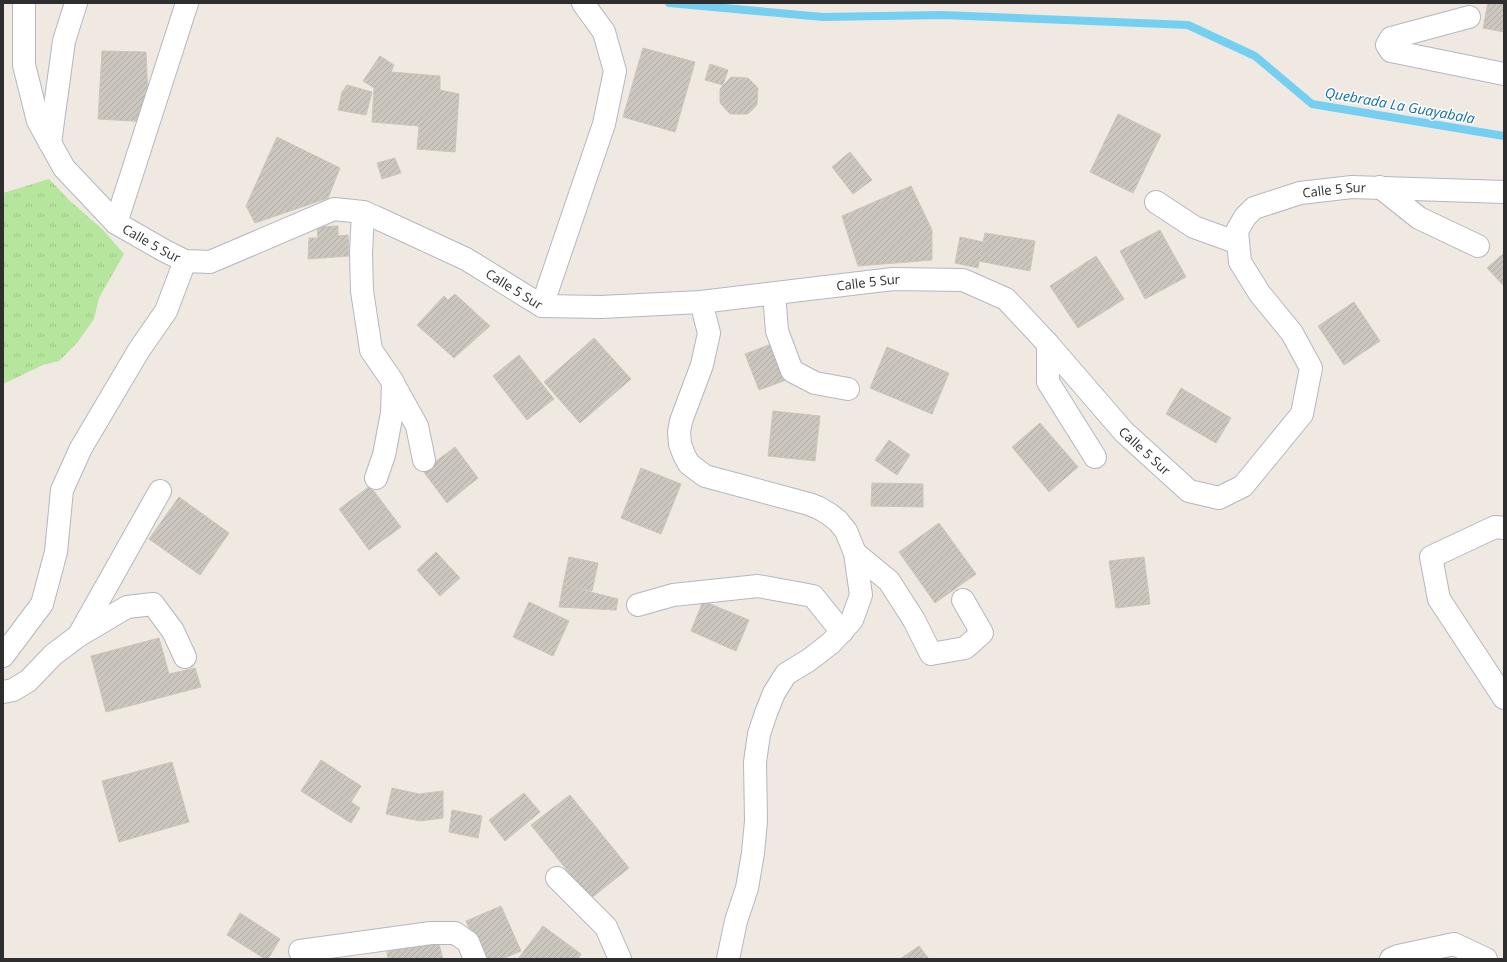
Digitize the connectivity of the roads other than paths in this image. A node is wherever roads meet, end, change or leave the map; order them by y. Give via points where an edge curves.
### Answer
1 (24, 3) edge
2 (76, 3) edge
3 (187, 3) edge
4 (583, 3) edge
5 (1469, 17) dead end
6 (1504, 74) edge
7 (50, 143) junction
8 (1380, 187) junction
9 (1504, 192) edge
10 (1156, 202) dead end
11 (363, 212) junction
12 (116, 223) junction
13 (1238, 243) junction
14 (1478, 246) dead end
15 (185, 261) junction
16 (774, 294) junction
17 (701, 302) junction
18 (542, 306) junction
19 (1048, 344) junction
20 (393, 382) junction
21 (848, 389) dead end
22 (1095, 457) dead end
23 (424, 460) dead end
24 (376, 478) dead end
25 (160, 491) dead end
26 (1504, 528) edge
27 (855, 553) junction
28 (962, 600) dead end
29 (638, 605) dead end
30 (842, 632) junction
31 (78, 636) junction
32 (3, 656) edge
33 (185, 657) dead end
34 (3, 692) edge
35 (1504, 698) edge
36 (557, 878) dead end
37 (300, 951) dead end
38 (475, 959) edge
39 (620, 959) edge
40 (728, 959) edge
41 (1391, 959) edge
42 (1486, 959) edge

1 - 7 street, Calle 5 Sur via 24,65 38,121
2 - 7 street via 64,41
3 - 12 street
4 - 18 street via 604,32 615,71 604,124
5 - 6 street via 1391,38 1388,45 1391,51
7 - 12 street, Calle 5 Sur via 64,168
8 - 9 street, Calle 5 Sur
8 - 13 street, Calle 5 Sur via 1352,187 1300,193 1254,208 1237,231
8 - 14 street via 1419,218
10 - 13 street via 1194,226
11 - 15 street, Calle 5 Sur via 334,209 210,262
11 - 18 street, Calle 5 Sur via 466,259
11 - 20 street via 362,291 371,350
12 - 15 street, Calle 5 Sur
13 - 19 street, Calle 5 Sur via 1240,262 1260,294 1292,333 1311,368 1302,414 1243,486 1219,498 1189,491 1124,432
15 - 32 street via 166,311 139,350 81,448 62,490 56,552 42,604
16 - 17 street, Calle 5 Sur
16 - 19 street, Calle 5 Sur via 893,279 963,280 1006,299
16 - 21 street via 777,331 792,371 815,384
17 - 18 street, Calle 5 Sur via 601,307
17 - 27 street via 709,332 702,365 678,432 680,444 689,464 705,476 819,508 838,521 846,531
19 - 22 street via 1048,382
20 - 23 street via 417,426
20 - 24 street via 392,413 384,455
25 - 31 street
26 - 35 street via 1495,527 1431,557 1439,599
27 - 28 street via 889,581 914,620 931,654 965,648 982,633
27 - 30 street via 861,595 852,620
29 - 30 street via 673,595 758,586 814,596
30 - 40 street via 809,660 786,674 774,693 766,713 755,762 756,821 753,853
31 - 33 street via 127,607 153,604 172,631
31 - 34 street via 53,655 28,681 13,690
36 - 39 street via 606,927
37 - 38 street via 431,933 455,933 468,942
41 - 42 street via 1454,944

